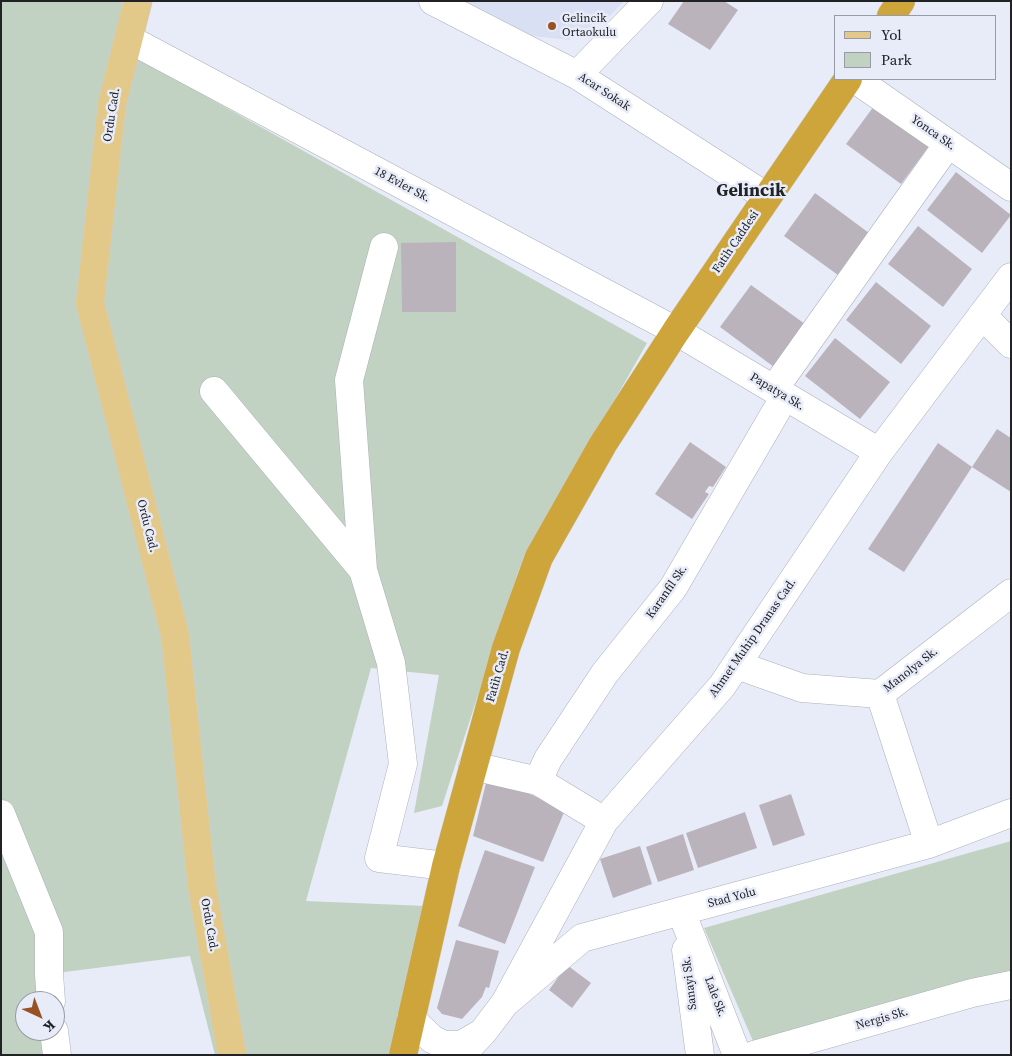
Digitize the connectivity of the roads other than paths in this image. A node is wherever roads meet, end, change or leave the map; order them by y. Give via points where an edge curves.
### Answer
1 (138, 1) edge
2 (433, 1) edge
3 (649, 1) edge
4 (901, 1) edge
5 (892, 15) edge
6 (128, 39) junction
7 (577, 74) junction
8 (847, 80) edge
9 (856, 80) edge
10 (948, 144) junction
11 (1011, 187) edge
12 (767, 197) junction
13 (384, 247) dead end
14 (1011, 276) edge
15 (982, 315) junction
16 (1011, 330) edge
17 (676, 331) junction
18 (1011, 344) edge
19 (214, 391) dead end
20 (779, 393) junction
21 (879, 452) junction
22 (363, 570) junction
23 (1011, 593) edge
24 (737, 665) junction
25 (880, 694) junction
26 (473, 766) junction
27 (538, 781) junction
28 (1011, 813) edge
29 (1, 814) edge
30 (604, 821) junction
31 (929, 844) junction
32 (446, 866) junction
33 (681, 911) junction
34 (1011, 985) edge
35 (50, 991) edge
36 (506, 1003) junction
37 (411, 1019) junction
38 (55, 1041) edge
39 (485, 1044) edge
40 (57, 1055) edge
41 (232, 1055) edge
42 (403, 1055) edge
43 (461, 1055) edge
44 (700, 1055) edge
45 (737, 1055) edge
46 (754, 1055) edge

1 - 6 main road, Ordu Cad.
2 - 7 street, Acar Sokak
3 - 7 street
4 - 5 highway
6 - 17 street, 18 Evler Sk.
6 - 41 main road, Ordu Cad. via 112,104 90,303 175,634 202,887
7 - 12 street, Acar Sokak
8 - 12 highway, Fatih Caddesi
9 - 10 street, Yonca Sk.
10 - 11 street, Yonca Sk.
10 - 20 street, Karanfil Sk.
12 - 17 highway, Fatih Caddesi
13 - 22 street via 349,380
14 - 15 street, Ahmet Muhip Dranas Cad.
15 - 16 street
15 - 18 street
15 - 21 street, Ahmet Muhip Dranas Cad.
17 - 20 street, Papatya Sk.
17 - 26 highway, Fatih Cad. via 603,444 539,557 506,648
19 - 22 street
20 - 21 street, Papatya Sk.
20 - 27 street, Karanfil Sk. via 674,588 605,673 548,759
21 - 24 street, Ahmet Muhip Dranas Cad.
22 - 32 street via 391,663 403,764 380,858
23 - 25 street, Manolya Sk.
24 - 25 street, Manolya Sk. via 802,688
24 - 30 street, Ahmet Muhip Dranas Cad.
25 - 31 street
26 - 27 street
26 - 32 highway, Fatih Cad.
27 - 30 street
28 - 31 street, Stad Yolu
29 - 35 street via 49,932
30 - 36 street, Ahmet Muhip Dranas Cad.
31 - 33 street, Stad Yolu
32 - 37 highway, Fatih Cad.
33 - 36 street, Stad Yolu via 582,938
33 - 44 street, Sanayi Sk.
33 - 45 street, Lale Sk.
34 - 46 street, Nergis Sk. via 972,993
36 - 39 street, Stad Yolu
37 - 39 street, Stad Yolu via 432,1039 444,1045
37 - 42 highway, Fatih Cad.
38 - 40 street
39 - 43 street, Stad Yolu

